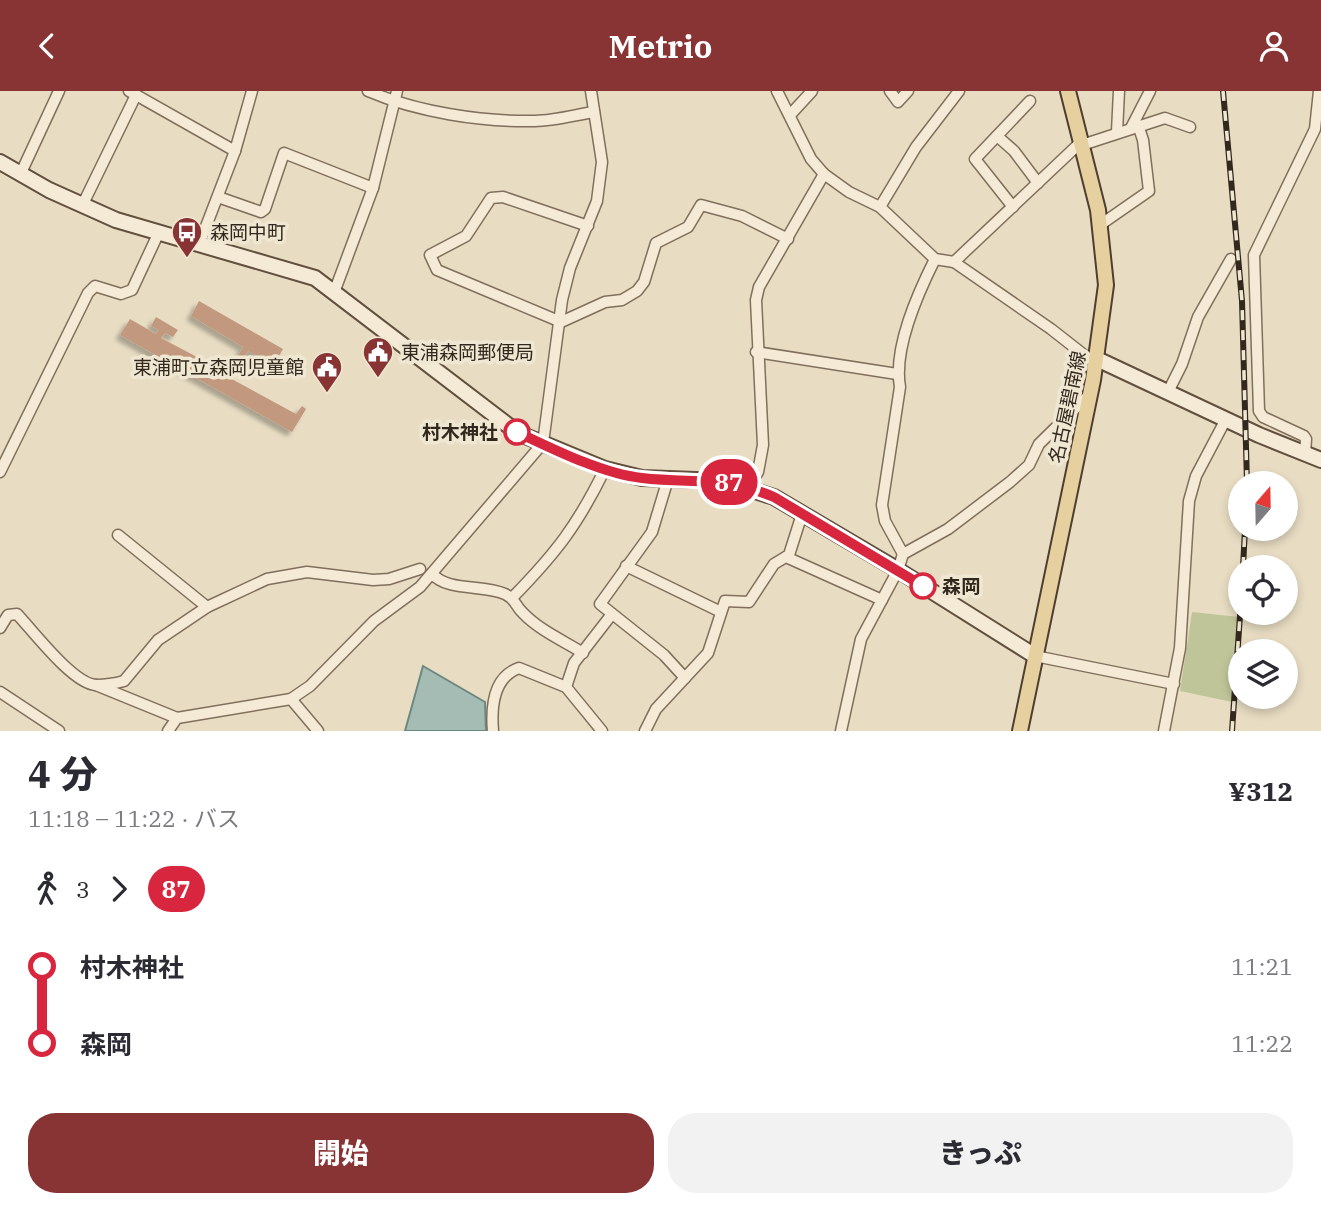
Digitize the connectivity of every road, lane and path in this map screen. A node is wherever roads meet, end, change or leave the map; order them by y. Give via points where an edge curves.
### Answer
1 (59, 91) edge
2 (252, 91) edge
3 (368, 91) edge
4 (397, 91) edge
5 (591, 91) edge
6 (778, 91) edge
7 (811, 91) edge
8 (890, 91) edge
9 (908, 91) edge
10 (959, 91) edge
11 (1068, 91) edge
12 (1119, 91) edge
13 (1150, 91) edge
14 (1319, 91) edge
15 (132, 93) edge
16 (1030, 101) dead end
17 (394, 102) junction
18 (594, 112) junction
19 (790, 115) junction
20 (1134, 126) junction
21 (1189, 127) dead end
22 (1116, 132) junction
23 (997, 136) junction
24 (1082, 143) junction
25 (235, 151) junction
26 (0, 162) edge
27 (824, 174) junction
28 (20, 175) junction
29 (1038, 183) junction
30 (373, 188) junction
31 (218, 197) junction
32 (82, 205) junction
33 (1013, 207) junction
34 (880, 208) junction
35 (1100, 225) junction
36 (589, 226) junction
37 (159, 232) junction
38 (788, 239) junction
39 (201, 242) junction
40 (935, 259) junction
41 (1231, 259) dead end
42 (954, 262) junction
43 (335, 290) junction
44 (561, 322) junction
45 (757, 352) junction
46 (1097, 359) junction
47 (897, 374) junction
48 (1168, 392) junction
49 (1089, 395) junction
50 (1226, 419) junction
51 (543, 443) junction
52 (1305, 454) junction
53 (1321, 460) edge
54 (605, 469) junction
55 (0, 472) edge
56 (668, 478) junction
57 (749, 487) junction
58 (802, 514) junction
59 (118, 535) dead end
60 (903, 554) junction
61 (786, 557) junction
62 (626, 566) junction
63 (420, 569) dead end
64 (898, 570) junction
65 (432, 575) junction
66 (512, 598) junction
67 (882, 600) junction
68 (207, 607) junction
69 (721, 612) junction
70 (612, 614) junction
71 (0, 628) edge
72 (583, 653) junction
73 (1035, 656) junction
74 (685, 678) junction
75 (1174, 684) junction
76 (96, 685) junction
77 (566, 687) junction
78 (0, 692) edge
79 (291, 699) junction
80 (177, 718) junction
81 (59, 731) edge
82 (168, 731) edge
83 (318, 731) edge
84 (493, 731) edge
85 (602, 731) edge
86 (645, 731) edge
87 (841, 731) edge
88 (1020, 731) edge
89 (1164, 731) edge

1 - 28 street
2 - 25 street
3 - 17 street
4 - 17 street
5 - 18 street
6 - 19 street
7 - 19 street
8 - 9 street via 898,102
10 - 34 street via 916,147
11 - 24 main road, 名古屋碧南線
12 - 22 street
13 - 20 street
14 - 52 street via 1315,129 1254,255 1259,411 1304,436
15 - 25 street
15 - 32 street
16 - 23 street
17 - 18 street via 536,122
17 - 30 street
18 - 36 street via 602,162
19 - 27 street via 811,159
20 - 21 street via 1165,118
20 - 22 street
20 - 35 street via 1143,140 1149,191
22 - 24 street
23 - 29 street
23 - 33 street via 975,159
24 - 29 street
24 - 35 main road, 名古屋碧南線
25 - 31 street
26 - 28 street
27 - 34 street
27 - 38 street
28 - 32 street
29 - 33 street
30 - 31 street via 284,153 261,212
30 - 43 street
31 - 39 street
32 - 37 street
33 - 42 street
34 - 40 street
35 - 46 main road, 名古屋碧南線 via 1105,285
36 - 44 street via 570,268
36 - 44 street via 503,197 491,198 466,236 430,255 437,270
37 - 39 street
37 - 55 street via 132,290 121,294 95,286 88,293
38 - 44 street via 743,216 701,205 688,227 656,243 645,282 637,291
38 - 45 street via 759,287
39 - 43 street via 315,278
40 - 42 street
40 - 47 street via 915,299
41 - 48 street via 1198,317
42 - 46 street via 1088,358
43 - 51 street via 497,419
44 - 51 street
45 - 47 street
45 - 57 street via 763,445 758,472
46 - 48 street
46 - 49 main road, 名古屋碧南線
47 - 60 street via 900,387 882,505 885,521
48 - 50 street
49 - 60 street via 1039,443 1029,464 1010,482 948,529
49 - 73 main road, 名古屋碧南線
50 - 52 street
50 - 75 street via 1196,475 1189,501
51 - 54 street
51 - 65 street
52 - 53 street
54 - 56 street via 642,478
54 - 66 street via 581,518
56 - 57 street
56 - 62 street via 652,532
57 - 58 street
58 - 61 street
58 - 64 street
59 - 68 street
60 - 64 street
61 - 67 street
61 - 69 street via 774,564 749,602 725,601
62 - 69 street
62 - 70 street via 600,604
63 - 68 street via 373,580 292,572 250,585
64 - 67 street
64 - 73 street
65 - 66 street via 438,582 488,588
65 - 79 street via 374,621 310,686
66 - 72 street via 522,613
67 - 87 street via 858,650
68 - 76 street via 148,649 124,681
69 - 74 street via 708,653
70 - 72 street
70 - 74 street
71 - 76 street via 8,615 17,614 70,670
72 - 77 street via 574,663
73 - 75 street
73 - 88 main road, 名古屋碧南線
74 - 86 street via 656,709
75 - 89 street
76 - 80 street
77 - 84 street via 519,669 508,672 494,700
77 - 85 street
78 - 81 street
79 - 80 street
79 - 83 street
80 - 82 street

